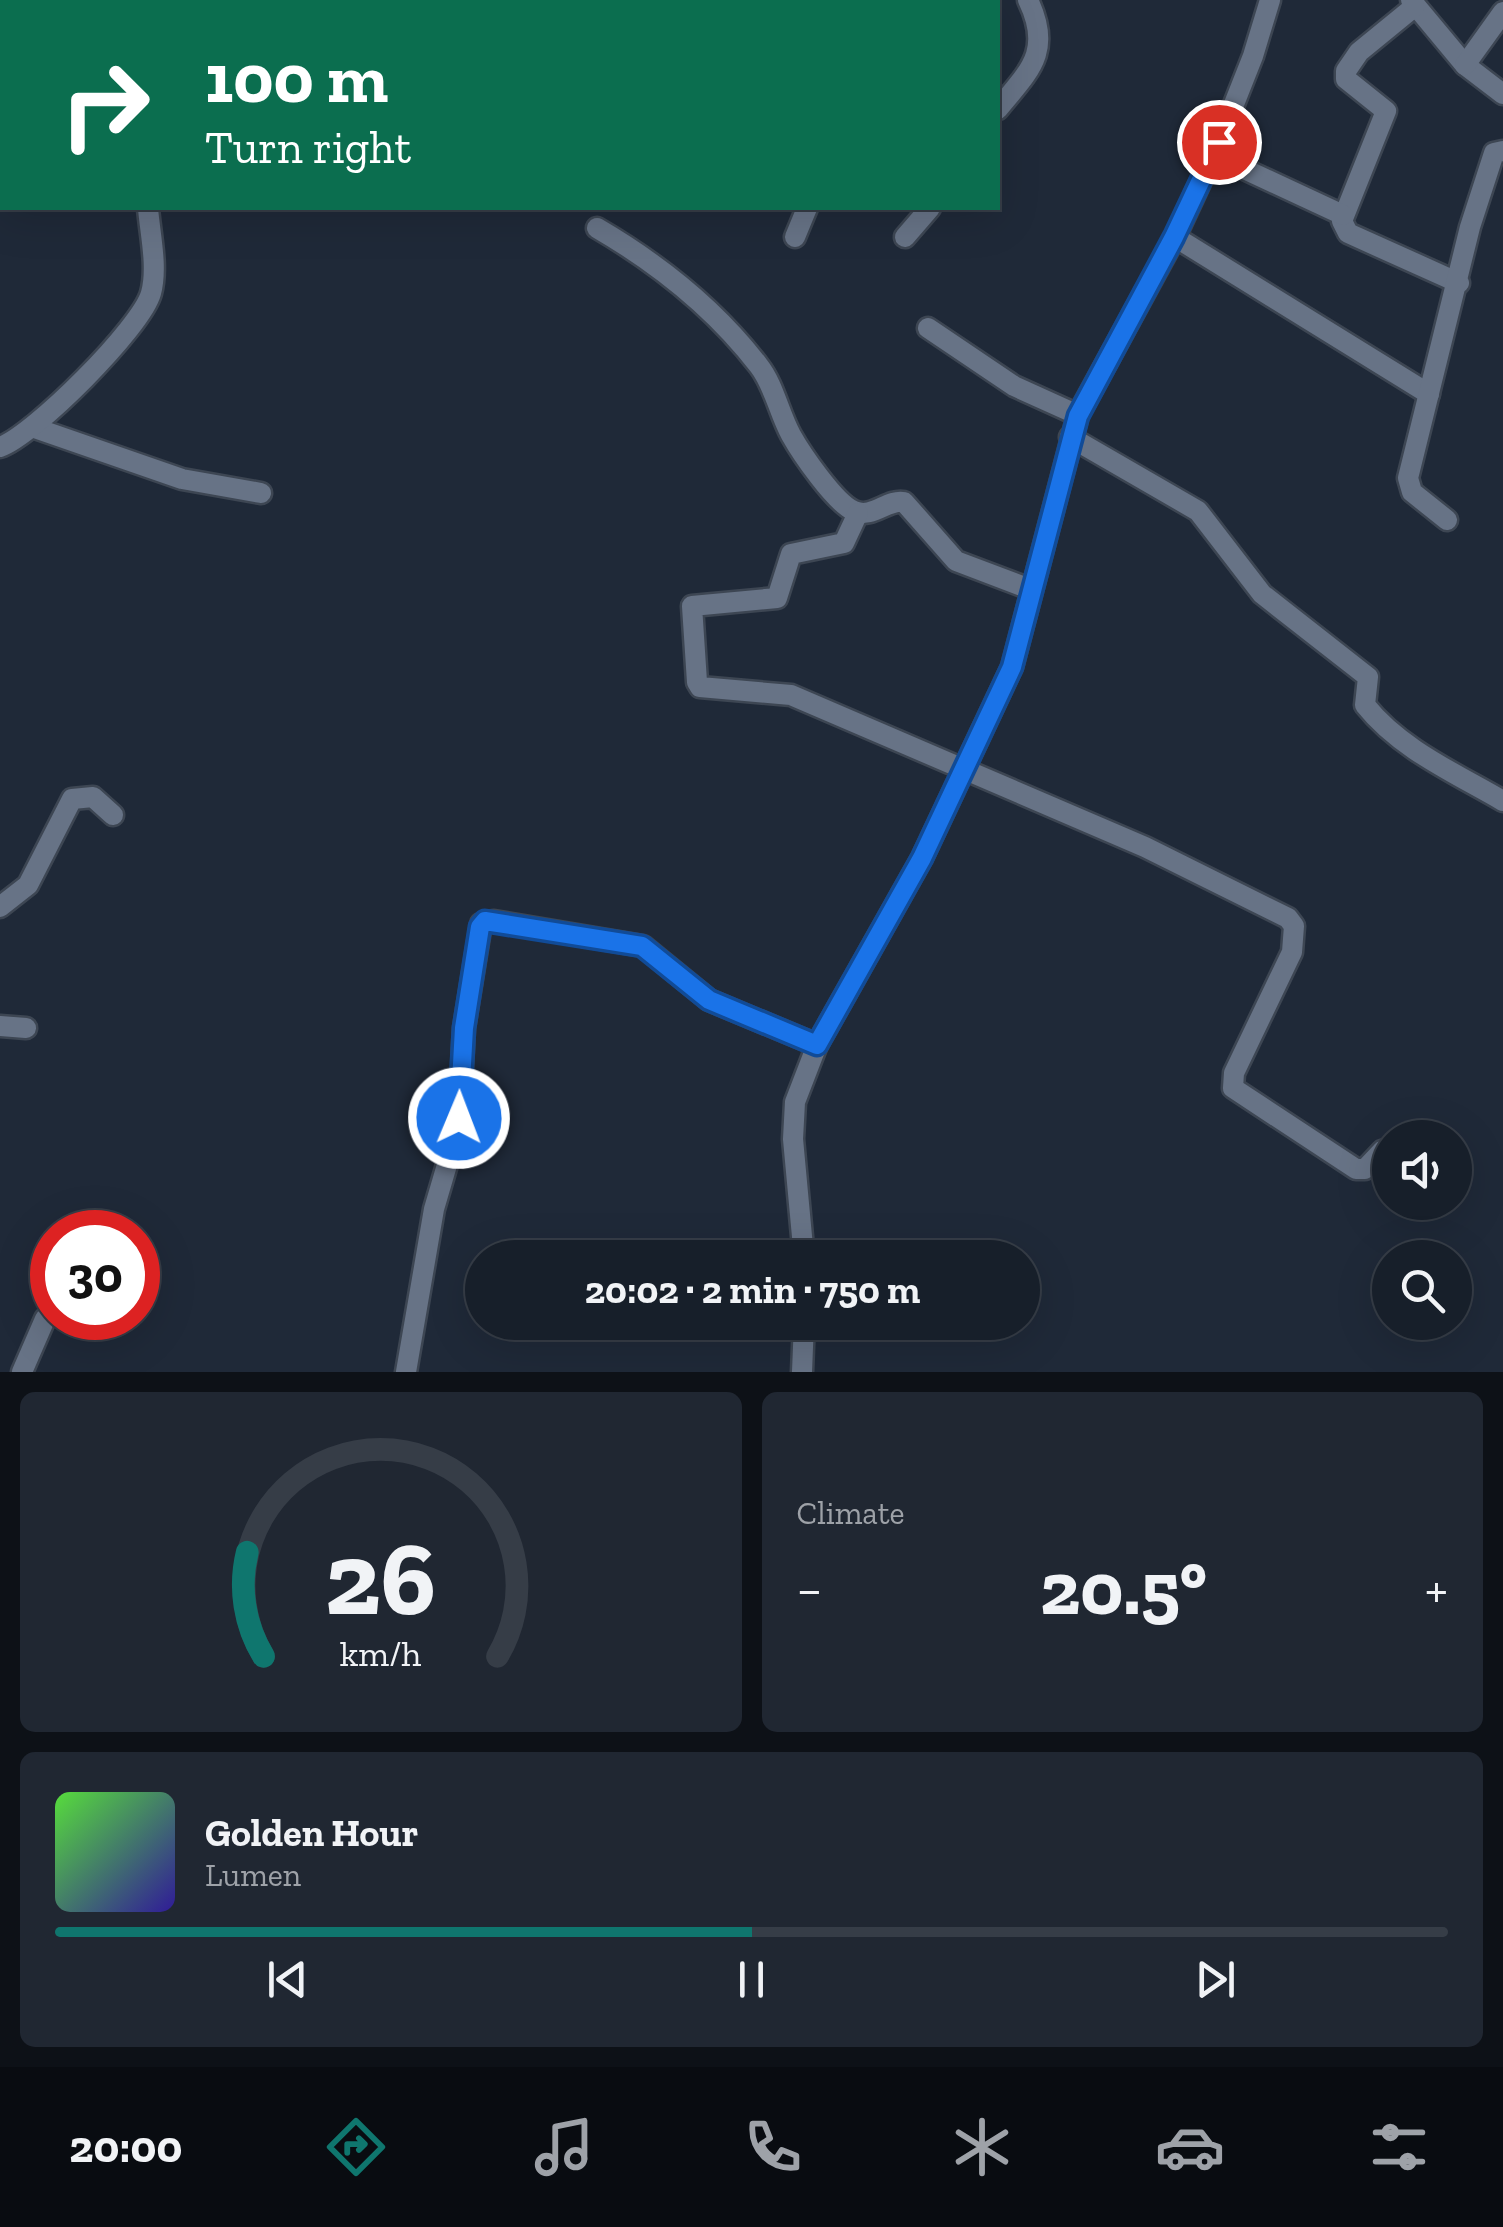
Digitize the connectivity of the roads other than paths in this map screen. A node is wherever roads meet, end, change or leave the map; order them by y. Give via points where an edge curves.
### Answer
1 (1028, 0) edge
2 (1270, 0) edge
3 (1412, 4) edge
4 (1503, 12) edge
5 (1465, 65) junction
6 (1503, 94) edge
7 (1000, 106) edge
8 (1503, 151) edge
9 (1214, 155) junction
10 (148, 210) edge
11 (806, 210) edge
12 (928, 210) edge
13 (1343, 215) junction
14 (597, 228) dead end
15 (796, 237) dead end
16 (905, 237) dead end
17 (1174, 237) junction
18 (1459, 283) junction
19 (928, 328) dead end
20 (1429, 394) junction
21 (1078, 416) junction
22 (32, 427) junction
23 (1070, 437) junction
24 (0, 448) edge
25 (260, 493) dead end
26 (858, 512) junction
27 (1446, 520) dead end
28 (1030, 590) junction
29 (962, 772) junction
30 (1503, 801) edge
31 (113, 815) dead end
32 (0, 908) edge
33 (0, 1026) edge
34 (26, 1028) dead end
35 (817, 1045) junction
36 (1372, 1162) edge
37 (802, 1240) edge
38 (35, 1340) edge
39 (803, 1340) edge
40 (22, 1372) edge
41 (406, 1372) edge
42 (802, 1372) edge

1 - 7 street via 1040,34 1036,59
2 - 9 street
3 - 5 street
3 - 13 street via 1346,71 1346,79 1386,111
4 - 5 street
5 - 6 street
8 - 18 street via 1491,159
9 - 13 street
9 - 17 street
10 - 22 street via 148,302 110,352
11 - 15 street
12 - 16 street
13 - 18 street via 1348,233
14 - 26 street via 652,262 760,366 792,437 834,493
17 - 20 street
17 - 21 street
18 - 20 street
19 - 21 street via 1014,386
20 - 27 street via 1407,483
21 - 23 street
22 - 24 street
22 - 25 street via 182,479
23 - 28 street
23 - 30 street via 1198,511 1262,594 1368,676 1365,705 1382,724
26 - 28 street via 904,502 956,561
26 - 29 street via 844,543 791,554 773,600 692,606 697,682 710,690 792,695
28 - 29 street via 1012,667
29 - 35 street via 922,858
29 - 36 street via 1129,840 1288,918 1294,926 1292,952 1231,1085 1356,1169
31 - 32 street via 93,797 72,799 28,885
33 - 34 street
35 - 37 street via 792,1119
35 - 41 street via 709,1000 642,946 485,921 464,1028 458,1129 434,1210
38 - 40 street
39 - 42 street

